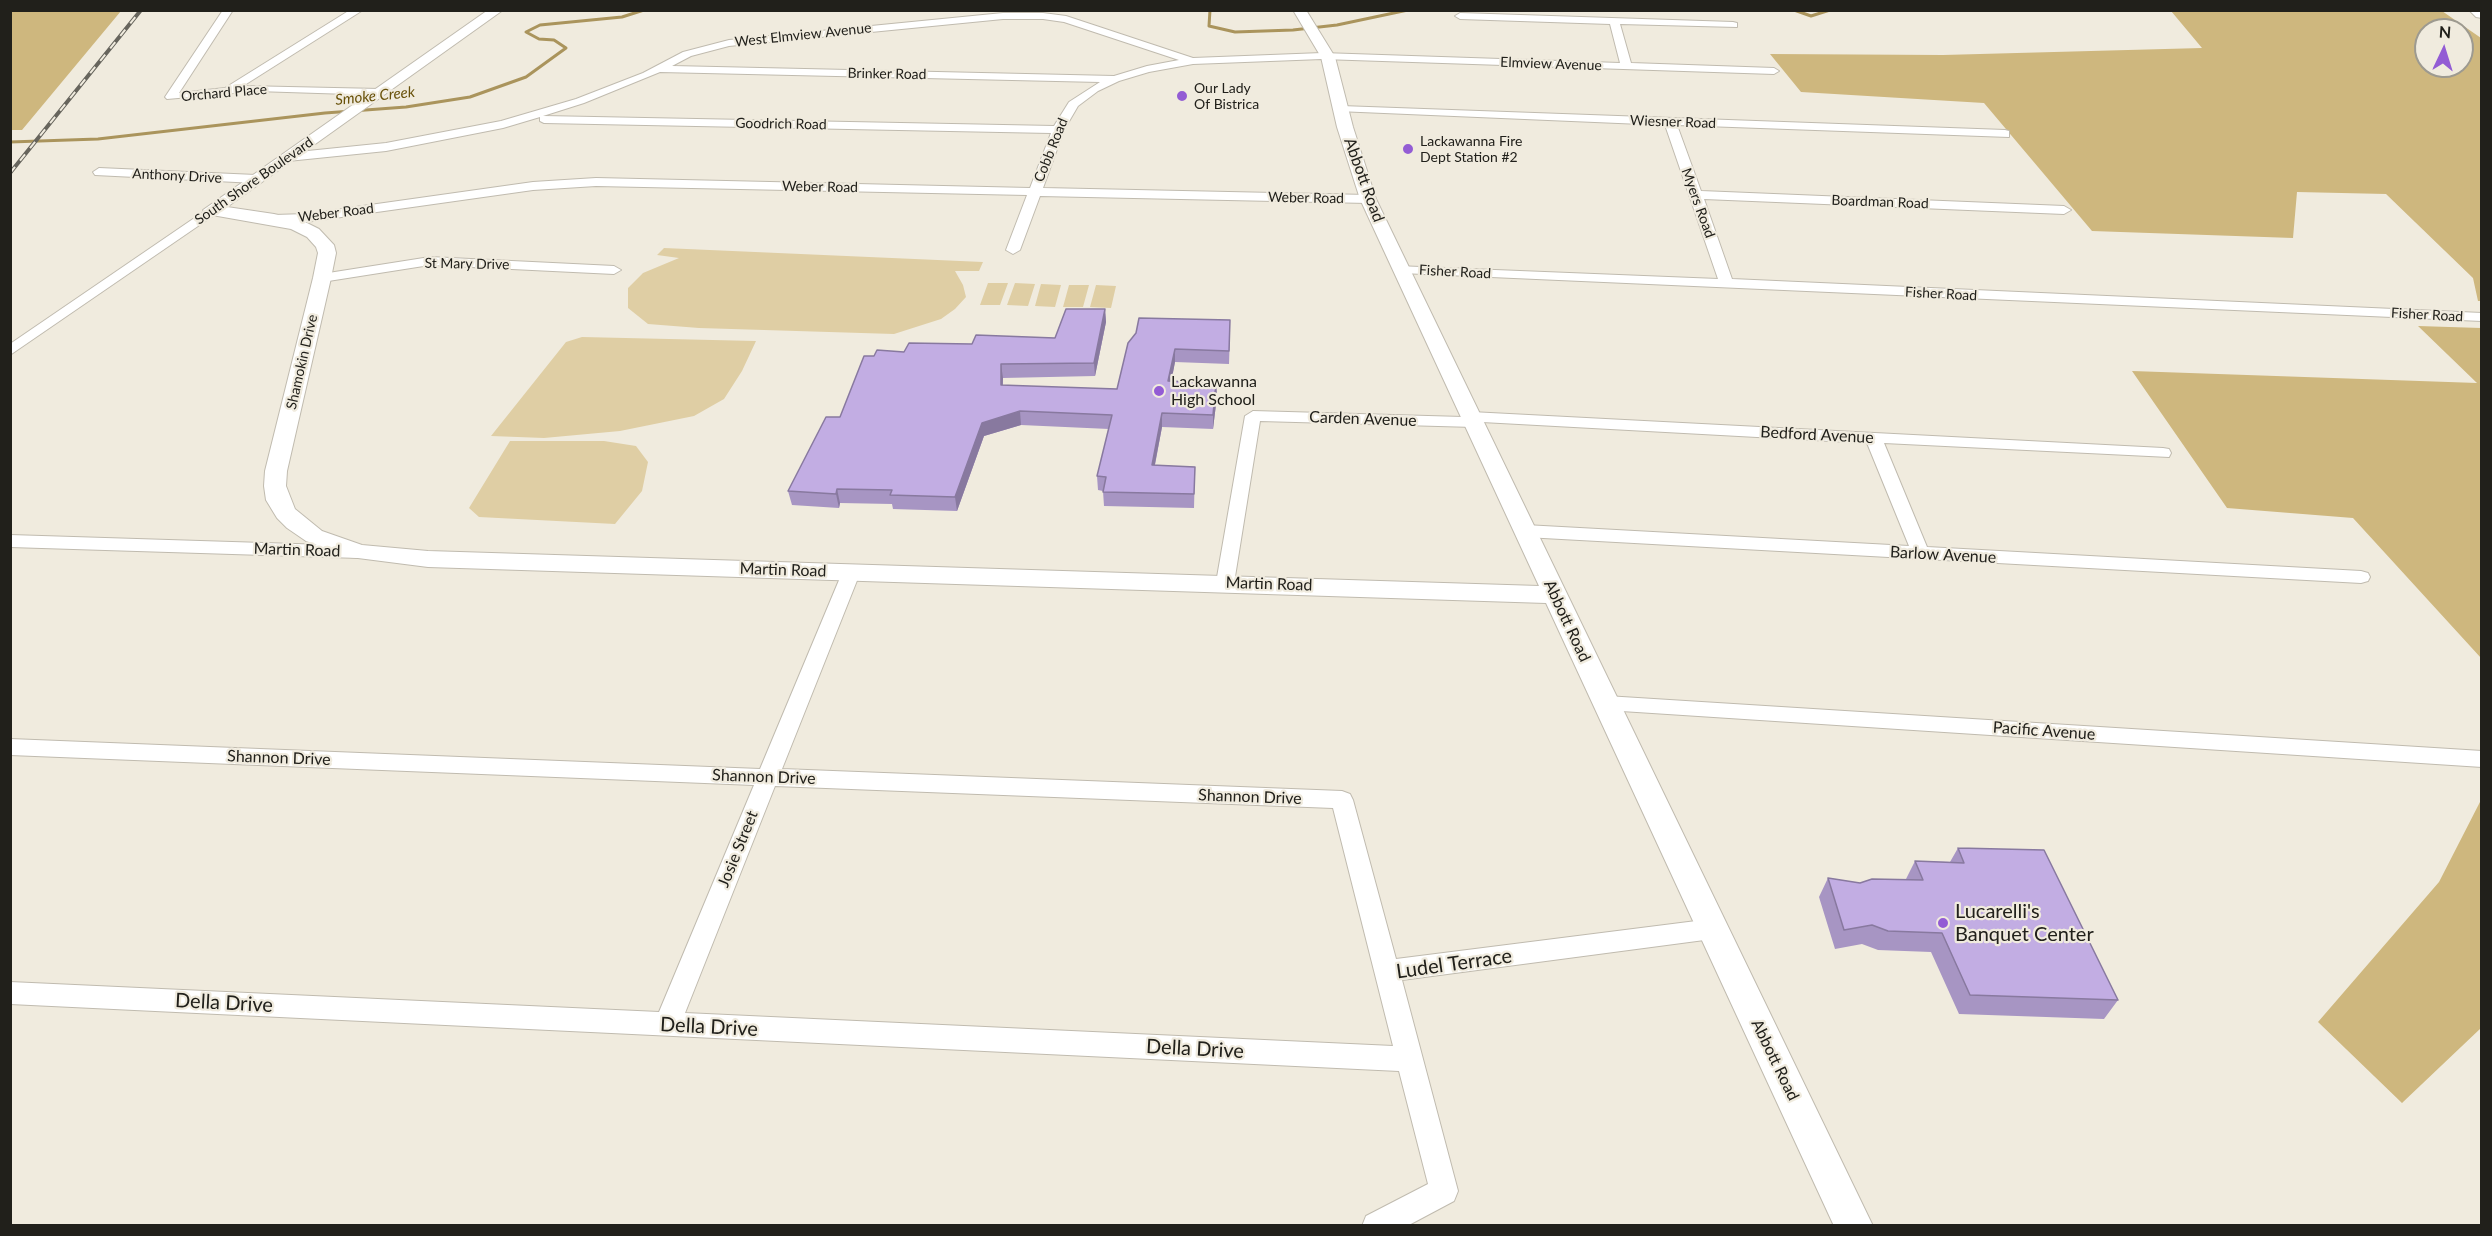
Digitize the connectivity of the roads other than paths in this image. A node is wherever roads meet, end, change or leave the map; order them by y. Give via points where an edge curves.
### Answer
1 (228, 10) edge
2 (358, 10) edge
3 (497, 10) edge
4 (2477, 10) edge
5 (2481, 13) edge
6 (1460, 16) dead end
7 (1305, 20) edge
8 (1614, 21) junction
9 (1733, 25) dead end
10 (1328, 57) junction
11 (1192, 61) junction
12 (1627, 66) junction
13 (659, 69) junction
14 (1774, 71) dead end
15 (1115, 79) junction
16 (225, 91) junction
17 (375, 96) junction
18 (1341, 109) junction
19 (1670, 122) junction
20 (503, 124) junction
21 (1058, 130) junction
22 (2005, 134) dead end
23 (288, 157) junction
24 (99, 172) dead end
25 (256, 179) junction
26 (1035, 191) junction
27 (1695, 195) junction
28 (1368, 199) junction
29 (212, 210) junction
30 (2064, 210) dead end
31 (274, 219) junction
32 (1013, 250) dead end
33 (1401, 269) junction
34 (614, 270) dead end
35 (322, 278) junction
36 (1727, 284) junction
37 (2481, 317) edge
38 (10, 351) edge
39 (1472, 420) junction
40 (1873, 438) junction
41 (2163, 453) dead end
42 (1525, 531) junction
43 (10, 541) edge
44 (359, 552) junction
45 (1921, 554) junction
46 (851, 573) junction
47 (2361, 577) dead end
48 (1225, 583) junction
49 (1555, 595) junction
50 (1606, 703) junction
51 (10, 747) edge
52 (2481, 759) edge
53 (768, 777) junction
54 (1712, 929) junction
55 (1388, 971) junction
56 (10, 993) edge
57 (667, 1025) junction
58 (1408, 1059) junction
59 (1376, 1226) edge
60 (1854, 1226) edge

1 - 16 street, Orchard Place via 171,97
2 - 16 street
3 - 17 street, South Shore Boulevard
4 - 5 highway
6 - 8 street
7 - 10 street, Abbott Road
8 - 9 street
8 - 12 street
10 - 11 street, West Elmview Avenue
10 - 12 street, Elmview Avenue
10 - 18 street, Abbott Road
11 - 13 street, West Elmview Avenue via 1066,19 1017,15 743,41 687,54
11 - 15 street, Cobb Road
12 - 14 street, Elmview Avenue
13 - 15 street, Brinker Road
13 - 20 street, West Elmview Avenue via 580,101
15 - 21 street, Cobb Road via 1073,104
16 - 17 street, Orchard Place via 256,88
17 - 23 street, South Shore Boulevard
18 - 19 street, Wiesner Road
18 - 28 street, Abbott Road
19 - 22 street, Wiesner Road
19 - 27 street, Myers Road
20 - 21 street, Goodrich Road via 564,118
20 - 23 street, West Elmview Avenue via 386,147
21 - 26 street, Cobb Road
23 - 25 street, South Shore Boulevard
24 - 25 street, Anthony Drive
25 - 29 street, South Shore Boulevard
26 - 28 street, Weber Road
26 - 31 street, Weber Road via 596,182 533,186 306,218
26 - 32 street, Cobb Road
27 - 30 street, Boardman Road
27 - 36 street, Myers Road
28 - 33 street, Abbott Road
29 - 31 street, Shamokin Drive
29 - 38 street, South Shore Boulevard
31 - 35 street, Shamokin Drive via 320,237 327,253
33 - 36 street, Fisher Road
33 - 39 street, Abbott Road
34 - 35 street, St Mary Drive via 430,261
35 - 44 street, Shamokin Drive via 275,486 285,513 295,523 314,536
36 - 37 street, Fisher Road
39 - 40 street, Bedford Avenue
39 - 42 street, Abbott Road
39 - 48 street, Carden Avenue via 1253,416
40 - 41 street, Bedford Avenue
40 - 45 street
42 - 45 street, Barlow Avenue
42 - 49 street, Abbott Road
43 - 44 street, Martin Road
44 - 46 street, Martin Road via 428,559
45 - 47 street, Barlow Avenue
46 - 48 street, Martin Road
46 - 53 street, Josie Street
48 - 49 street, Martin Road
49 - 50 street, Abbott Road
50 - 52 street, Pacific Avenue
50 - 54 street, Abbott Road
51 - 53 street, Shannon Drive
53 - 55 street, Shannon Drive via 1342,800
53 - 57 street, Josie Street
54 - 55 street, Ludel Terrace
54 - 60 street, Abbott Road
55 - 58 street, Ludel Terrace
56 - 57 street, Della Drive
57 - 58 street, Della Drive
58 - 59 street, Ludel Terrace via 1444,1191

